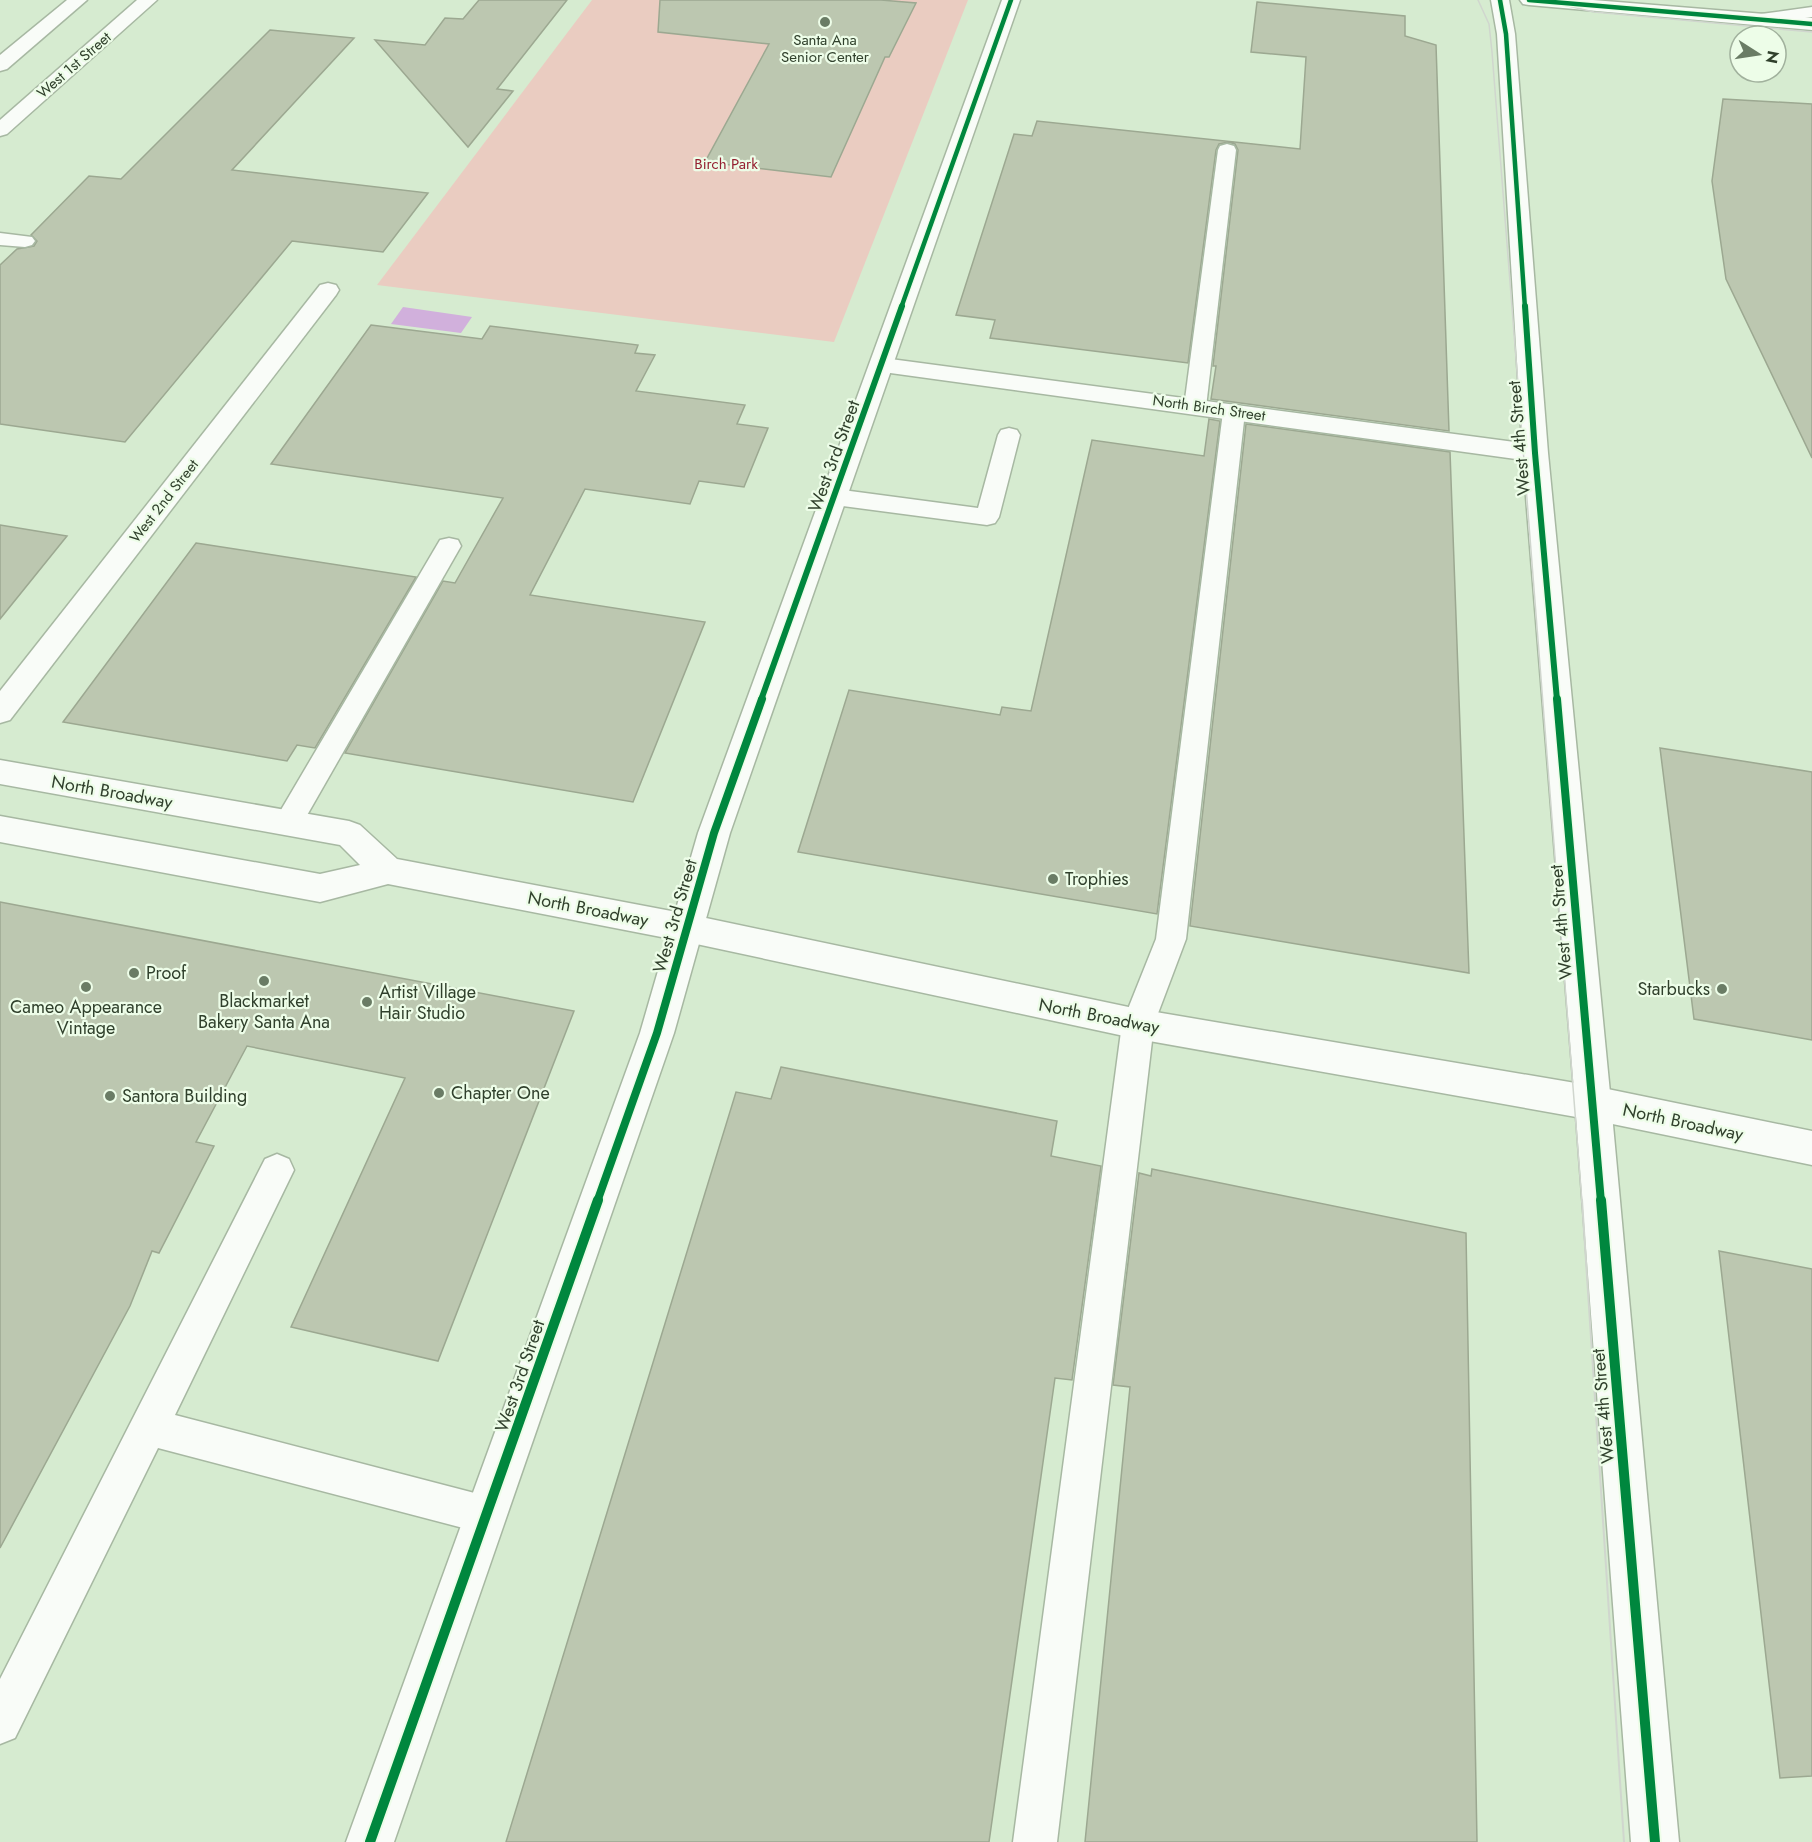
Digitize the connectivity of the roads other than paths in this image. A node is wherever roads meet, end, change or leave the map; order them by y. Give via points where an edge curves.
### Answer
1 (78, 0) edge
2 (148, 0) edge
3 (1011, 0) edge
4 (1500, 0) edge
5 (1529, 0) edge
6 (1812, 12) edge
7 (1761, 20) junction
8 (1812, 24) edge
9 (0, 65) edge
10 (0, 130) edge
11 (1227, 150) dead end
12 (0, 239) edge
13 (25, 241) dead end
14 (328, 290) dead end
15 (883, 364) junction
16 (1195, 406) junction
17 (1234, 412) junction
18 (1009, 435) dead end
19 (1535, 453) junction
20 (835, 497) junction
21 (449, 546) dead end
22 (0, 712) edge
23 (0, 772) edge
24 (288, 823) junction
25 (0, 829) edge
26 (388, 872) junction
27 (687, 928) junction
28 (1138, 1024) junction
29 (1593, 1103) junction
30 (1812, 1148) edge
31 (277, 1170) dead end
32 (149, 1427) junction
33 (486, 1515) junction
34 (0, 1723) edge
35 (370, 1842) edge
36 (1035, 1842) edge
37 (1654, 1842) edge

1 - 9 street
2 - 10 street, West 1st Street
3 - 15 street, West 3rd Street
4 - 19 street, West 4th Street via 1506,34
5 - 7 street
6 - 7 street
7 - 8 street
11 - 16 lane
12 - 13 lane
14 - 22 street, West 2nd Street
15 - 16 street, North Birch Street
15 - 20 street, West 3rd Street
16 - 17 street, North Birch Street
17 - 19 street, North Birch Street
17 - 28 lane via 1171,939
18 - 20 lane via 987,517
19 - 29 street, West 4th Street
20 - 27 street, West 3rd Street via 714,833
21 - 24 lane
23 - 24 street, North Broadway
24 - 26 street, North Broadway via 349,834
25 - 26 street, North Broadway via 320,888
26 - 27 street, North Broadway
27 - 28 street, North Broadway
27 - 33 street, West 3rd Street via 657,1033
28 - 29 street, North Broadway
28 - 36 lane
29 - 30 street, North Broadway
29 - 37 street, West 4th Street
31 - 32 lane
32 - 33 lane
32 - 34 lane
33 - 35 street, West 3rd Street

